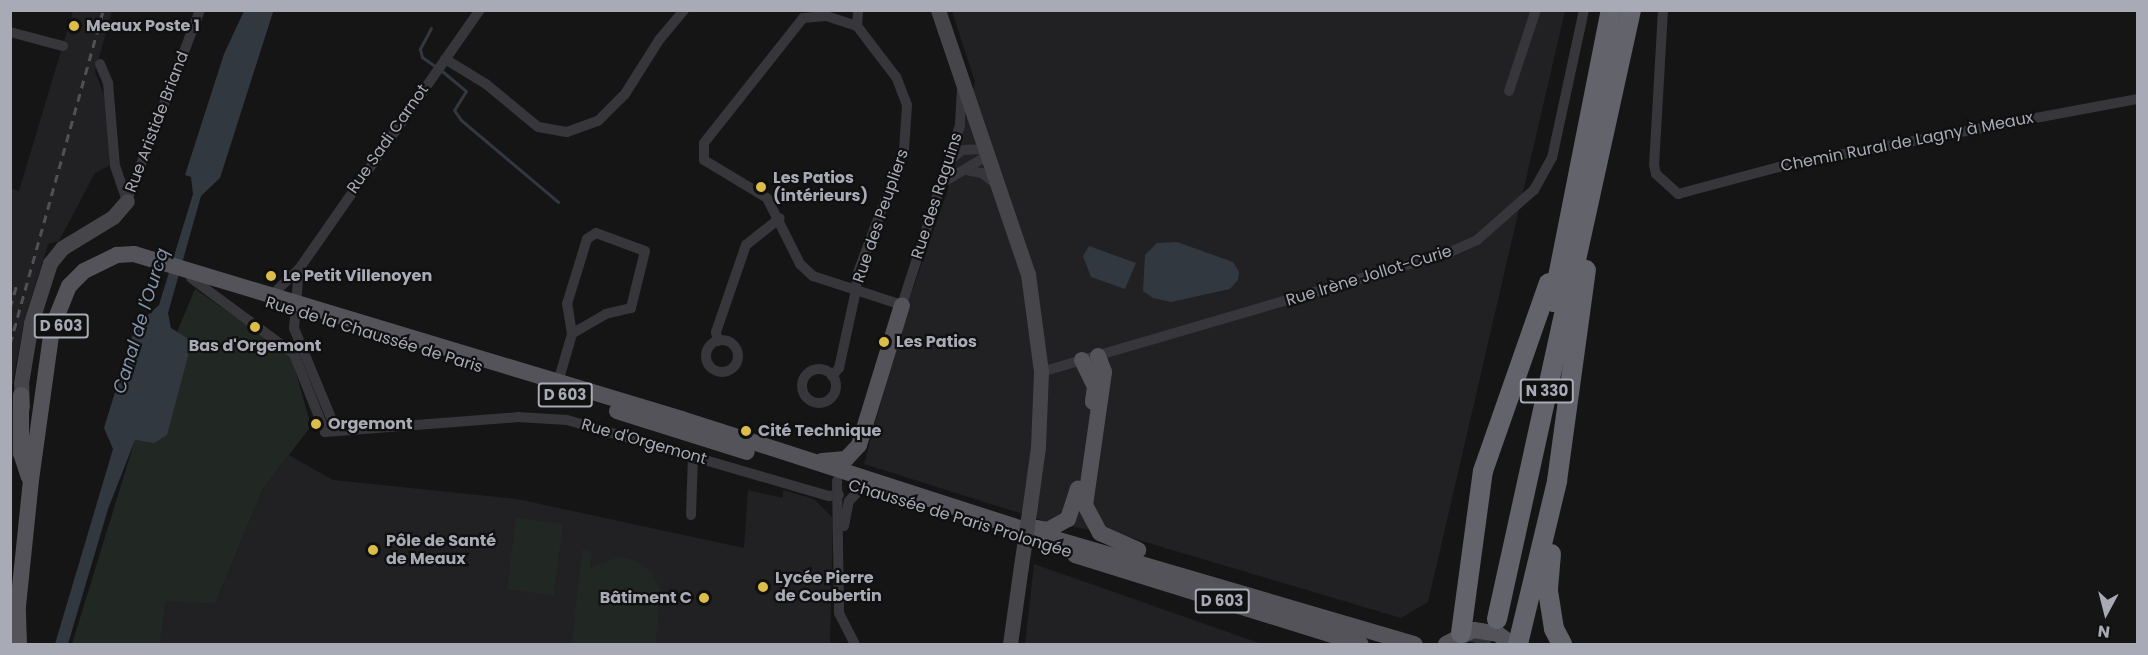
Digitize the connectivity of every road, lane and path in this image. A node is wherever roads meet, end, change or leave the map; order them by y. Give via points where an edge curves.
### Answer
1 (200, 10) edge
2 (480, 10) edge
3 (684, 10) edge
4 (858, 10) edge
5 (938, 10) edge
6 (1536, 10) edge
7 (1584, 10) edge
8 (1611, 10) edge
9 (1631, 10) edge
10 (1663, 10) edge
11 (857, 26) junction
12 (10, 32) edge
13 (63, 46) dead end
14 (445, 59) junction
15 (100, 64) dead end
16 (962, 86) junction
17 (1509, 91) dead end
18 (2138, 99) edge
19 (988, 149) junction
20 (949, 160) junction
21 (1597, 162) junction
22 (966, 170) junction
23 (942, 183) junction
24 (1001, 190) junction
25 (127, 201) junction
26 (780, 218) junction
27 (1563, 250) junction
28 (164, 265) junction
29 (299, 269) junction
30 (192, 274) junction
31 (856, 290) junction
32 (274, 293) junction
33 (294, 304) junction
34 (902, 305) junction
35 (294, 328) junction
36 (572, 334) junction
37 (281, 340) junction
38 (718, 341) dead end
39 (1090, 358) junction
40 (1041, 372) junction
41 (832, 376) dead end
42 (558, 382) junction
43 (21, 395) junction
44 (331, 431) junction
45 (35, 439) junction
46 (693, 456) junction
47 (38, 457) junction
48 (798, 457) junction
49 (31, 480) junction
50 (1557, 480) junction
51 (863, 483) junction
52 (838, 488) junction
53 (926, 498) junction
54 (691, 514) dead end
55 (36, 523) junction
56 (840, 559) junction
57 (1316, 615) junction
58 (21, 626) junction
59 (1448, 641) edge
60 (19, 645) edge
61 (855, 645) edge
62 (1010, 645) edge
63 (1360, 645) edge
64 (1415, 645) edge
65 (1512, 645) edge
66 (1518, 645) edge
67 (1562, 645) edge

1 - 25 street, Rue Aristide Briand
2 - 14 street, Rue Sadi Carnot
3 - 14 street via 659,40 625,94 598,121 567,132 538,127 486,84
4 - 11 street
5 - 16 street
6 - 17 street
7 - 39 street, Rue Irène Jollot-Curie via 1552,158 1534,190 1477,240 1448,253
8 - 27 highway, N 330
9 - 21 highway, N 330
10 - 18 street, Chemin Rural de Lagny à Meaux via 1654,165 1656,174 1678,194 1790,164
11 - 26 street, Rue des Peupliers via 826,16 803,18 704,143 704,160 767,198
11 - 31 street, Rue des Peupliers via 896,76 907,105 908,131
12 - 13 street
14 - 29 street, Rue Sadi Carnot
15 - 25 street via 108,84 115,166
16 - 19 street
16 - 20 street, Rue des Raguins via 960,125
19 - 20 street via 962,150
19 - 22 street
19 - 24 street
20 - 23 street, Rue des Raguins
21 - 27 highway, N 330 via 1491,618
21 - 50 highway via 1597,203
22 - 23 street
22 - 24 street via 989,177
23 - 34 street, Rue des Raguins
24 - 40 street via 1028,274
25 - 43 street via 113,217 62,248 50,262 31,323
26 - 31 street, Rue des Peupliers via 800,264 813,276
26 - 38 street via 746,245 716,332
27 - 59 highway via 1483,471
28 - 30 main road, Rue de la Chaussée de Paris / D 603
28 - 45 main road, Rue de la Chaussée de Paris / D 603 via 117,255 99,262 69,286 52,328
28 - 47 main road, Rue de la Chaussée de Paris / D 603 via 110,268 75,296 56,348
29 - 32 street, Rue Sadi Carnot
29 - 33 street, Rue Sadi Carnot
30 - 32 main road, Rue de la Chaussée de Paris / D 603
30 - 33 main road, Rue de la Chaussée de Paris / D 603
30 - 37 street
31 - 34 street, Rue des Peupliers
31 - 41 street via 839,368
32 - 33 main road, Rue de la Chaussée de Paris / D 603
33 - 35 street
33 - 42 main road, Rue de la Chaussée de Paris / D 603
33 - 52 main road, Rue de la Chaussée de Paris / D 603
34 - 48 main road via 859,446 838,462
35 - 37 street
35 - 44 street
36 - 36 street via 606,314 631,308 645,251 596,233 587,239 567,304
36 - 42 street
37 - 44 street via 294,354
39 - 40 street, Rue Irène Jollot-Curie
39 - 53 main road via 1095,387 1076,505 1068,519 1041,530
39 - 57 main road via 1104,372 1085,493 1093,524 1124,546
40 - 62 street, bridge via 1038,447
42 - 48 main road, Rue de la Chaussée de Paris / D 603
43 - 45 street via 25,425
43 - 49 main road via 21,453
44 - 46 street, Rue d'Orgemont via 537,418 593,425
45 - 47 main road, Rue de la Chaussée de Paris / D 603
45 - 55 street
46 - 52 street, Rue d'Orgemont via 829,496
46 - 54 street
47 - 49 main road, D 603
47 - 55 main road
48 - 51 main road, D 603
49 - 58 main road, D 603 via 18,606
50 - 66 highway
50 - 67 highway via 1548,591 1554,629
51 - 52 main road, Chaussée de Paris Prolongée / D 603
51 - 53 main road, D 603
51 - 56 street via 849,501
51 - 63 main road, Chaussée de Paris Prolongée / D 603
52 - 56 street
53 - 57 main road, D 603
55 - 58 main road
56 - 61 street via 838,613
57 - 64 main road, D 603
58 - 60 main road, D 603
59 - 65 main road via 1486,630

